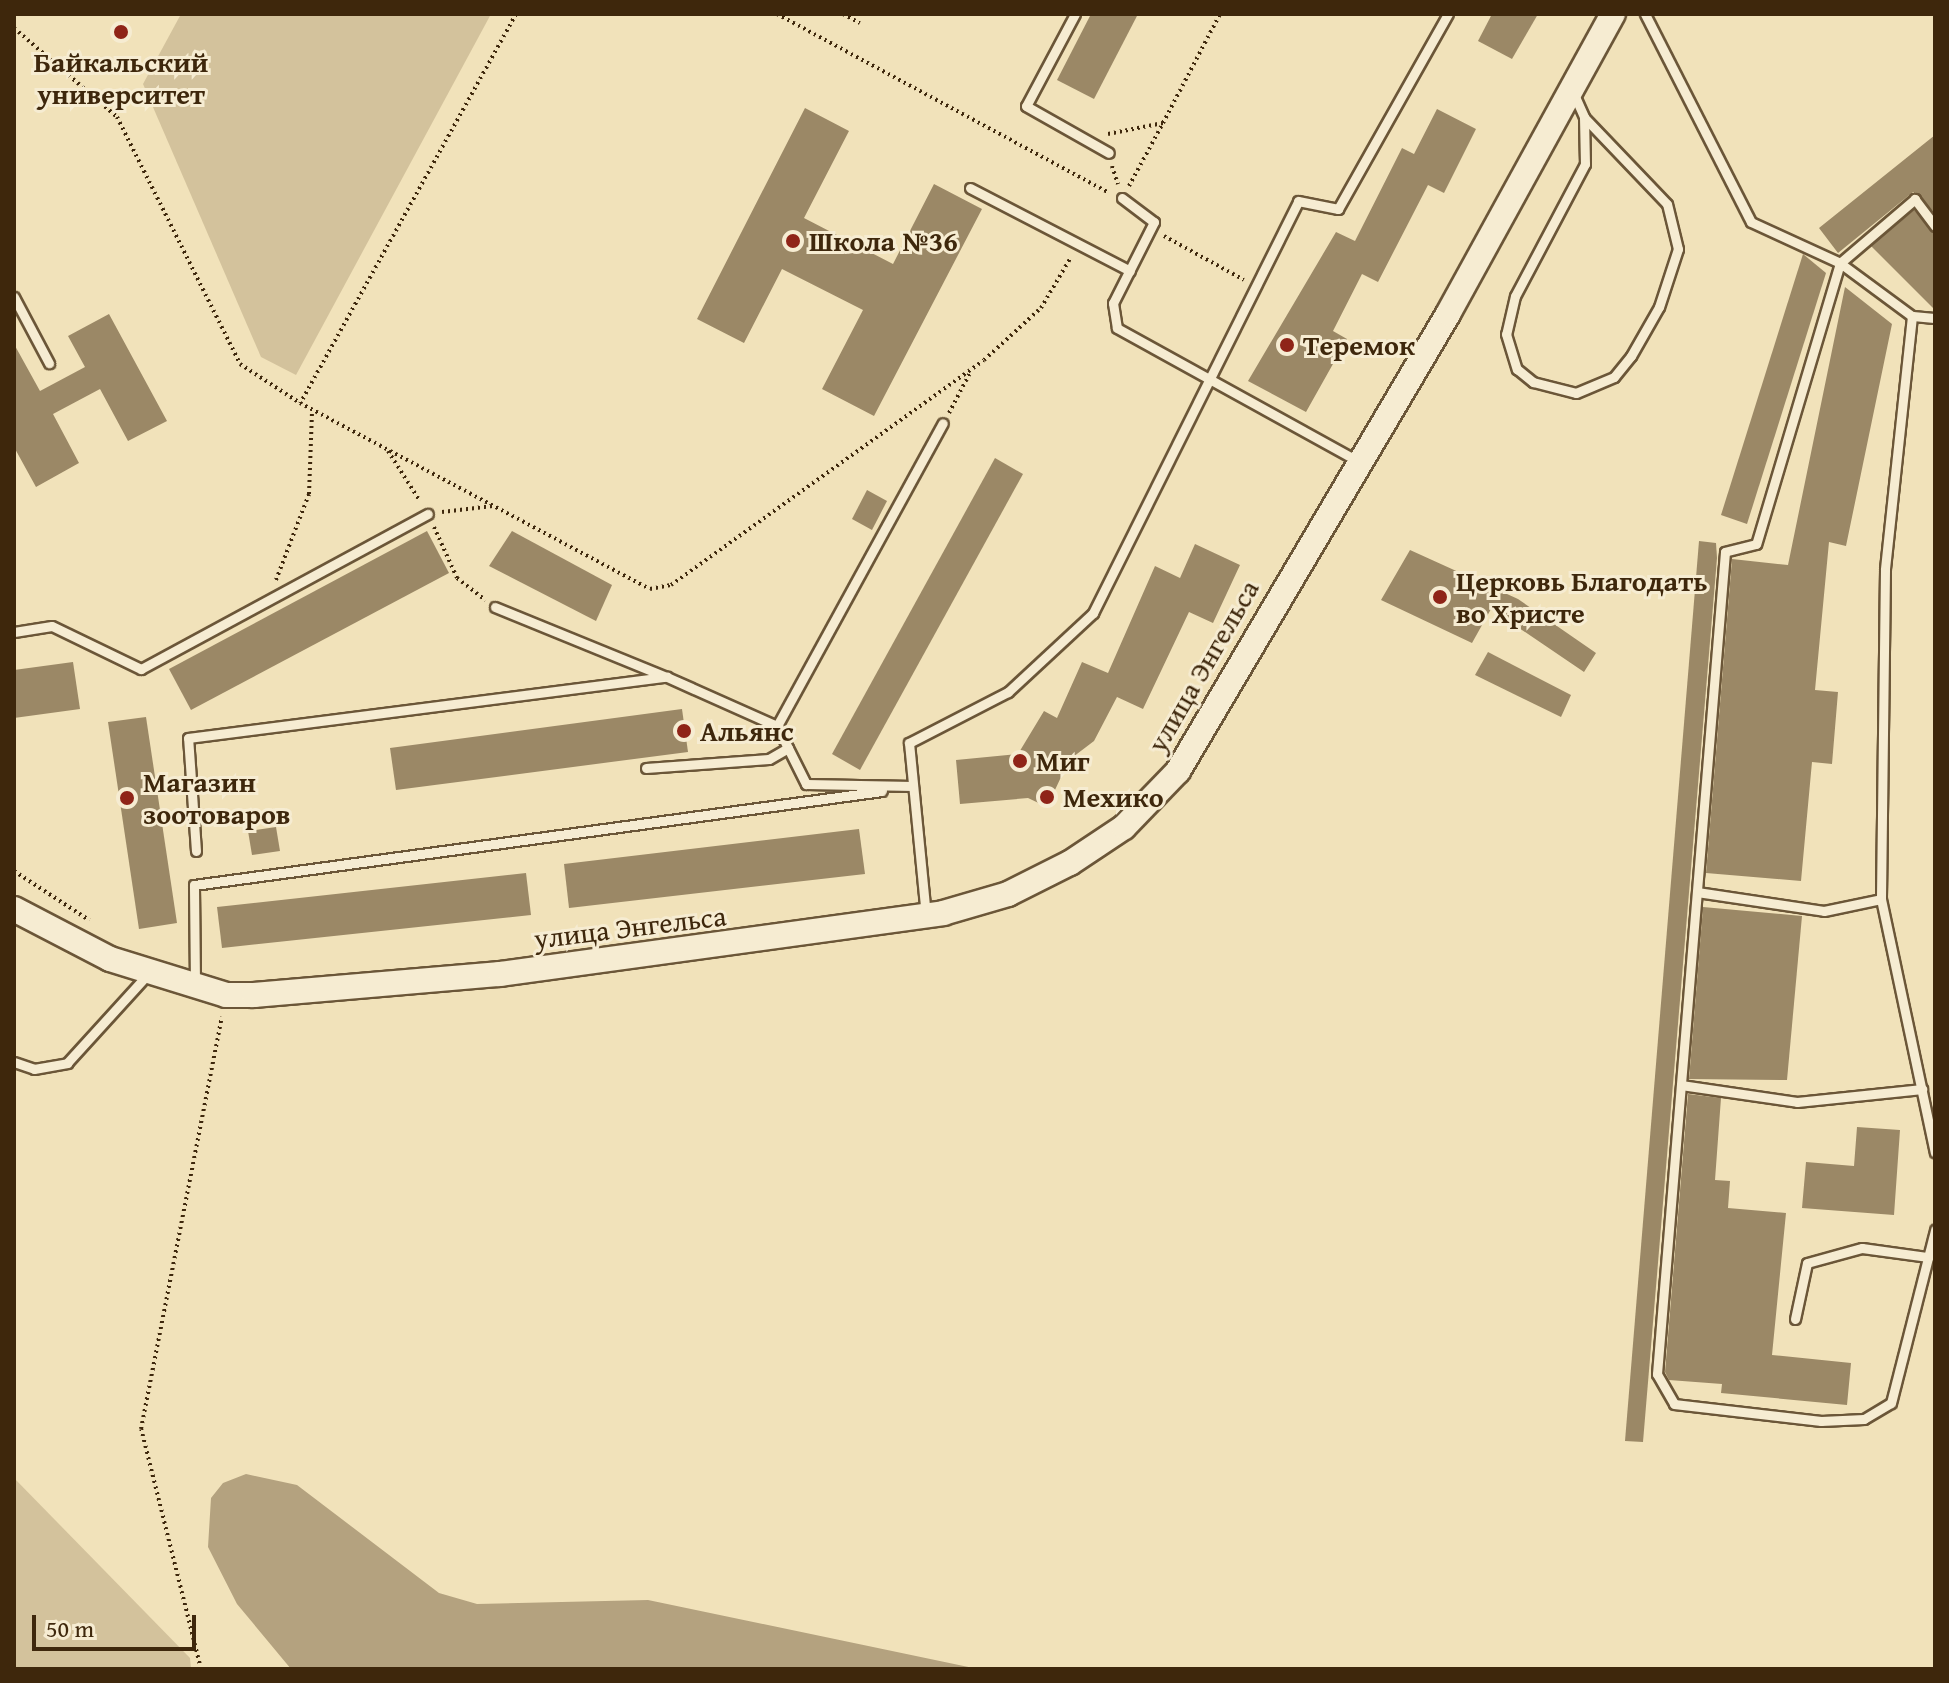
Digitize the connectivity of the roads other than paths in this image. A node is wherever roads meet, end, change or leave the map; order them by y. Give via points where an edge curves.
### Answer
1 (1075, 14) edge
2 (1448, 14) edge
3 (1613, 14) edge
4 (1645, 14) edge
5 (1571, 88) junction
6 (1584, 117) junction
7 (1109, 153) road end
8 (970, 188) dead end
9 (1122, 198) road end
10 (1935, 226) edge
11 (1840, 263) junction
12 (1130, 271) junction
13 (14, 297) edge
14 (1912, 316) junction
15 (1935, 318) edge
16 (49, 363) dead end
17 (1209, 379) junction
18 (943, 423) road end
19 (1361, 462) junction
20 (428, 514) road end
21 (495, 607) road end
22 (14, 632) edge
23 (667, 677) junction
24 (777, 726) junction
25 (788, 748) junction
26 (646, 768) dead end
27 (913, 786) junction
28 (196, 851) dead end
29 (1697, 892) junction
30 (1881, 899) junction
31 (14, 909) edge
32 (926, 916) junction
33 (150, 971) junction
34 (195, 985) junction
35 (14, 1062) edge
36 (1681, 1085) junction
37 (1922, 1089) junction
38 (1935, 1152) edge
39 (1935, 1230) edge
40 (1928, 1257) junction
41 (1795, 1319) dead end

1 - 7 lane via 1026,106
2 - 17 lane via 1338,209 1298,201
3 - 5 street, улица Энгельса
4 - 11 lane via 1751,222
5 - 6 lane
5 - 19 street, улица Энгельса
6 - 6 lane via 1585,164 1576,193 1515,296 1506,334 1517,369 1533,382 1576,393 1614,377 1631,356 1659,307 1678,249 1675,226 1653,185
8 - 12 lane
9 - 12 lane via 1152,214 1152,229
10 - 11 lane via 1915,199
11 - 14 lane
11 - 29 lane via 1756,544 1725,552
12 - 17 lane via 1113,303 1117,328
13 - 16 lane
14 - 15 lane
14 - 30 lane via 1885,570
17 - 19 lane
17 - 27 lane via 1093,613 1008,692 909,743
18 - 24 lane
19 - 32 street, улица Энгельса via 1178,771 1124,827 1070,863 1008,894
20 - 22 lane via 141,669 52,626
21 - 23 lane
23 - 24 lane
23 - 28 lane via 188,738
24 - 25 lane
25 - 26 lane via 769,759
25 - 27 lane via 806,784
27 - 32 lane
27 - 34 lane via 194,885
29 - 30 lane via 1824,911
29 - 36 lane
30 - 37 lane
31 - 33 street
32 - 34 street, улица Энгельса via 500,974 226,995
33 - 34 street
33 - 35 lane via 67,1063 34,1069
36 - 37 lane via 1797,1102
36 - 40 lane via 1657,1374 1674,1404 1864,1419 1891,1403
37 - 38 lane
39 - 40 lane
40 - 41 lane via 1862,1248 1807,1263

